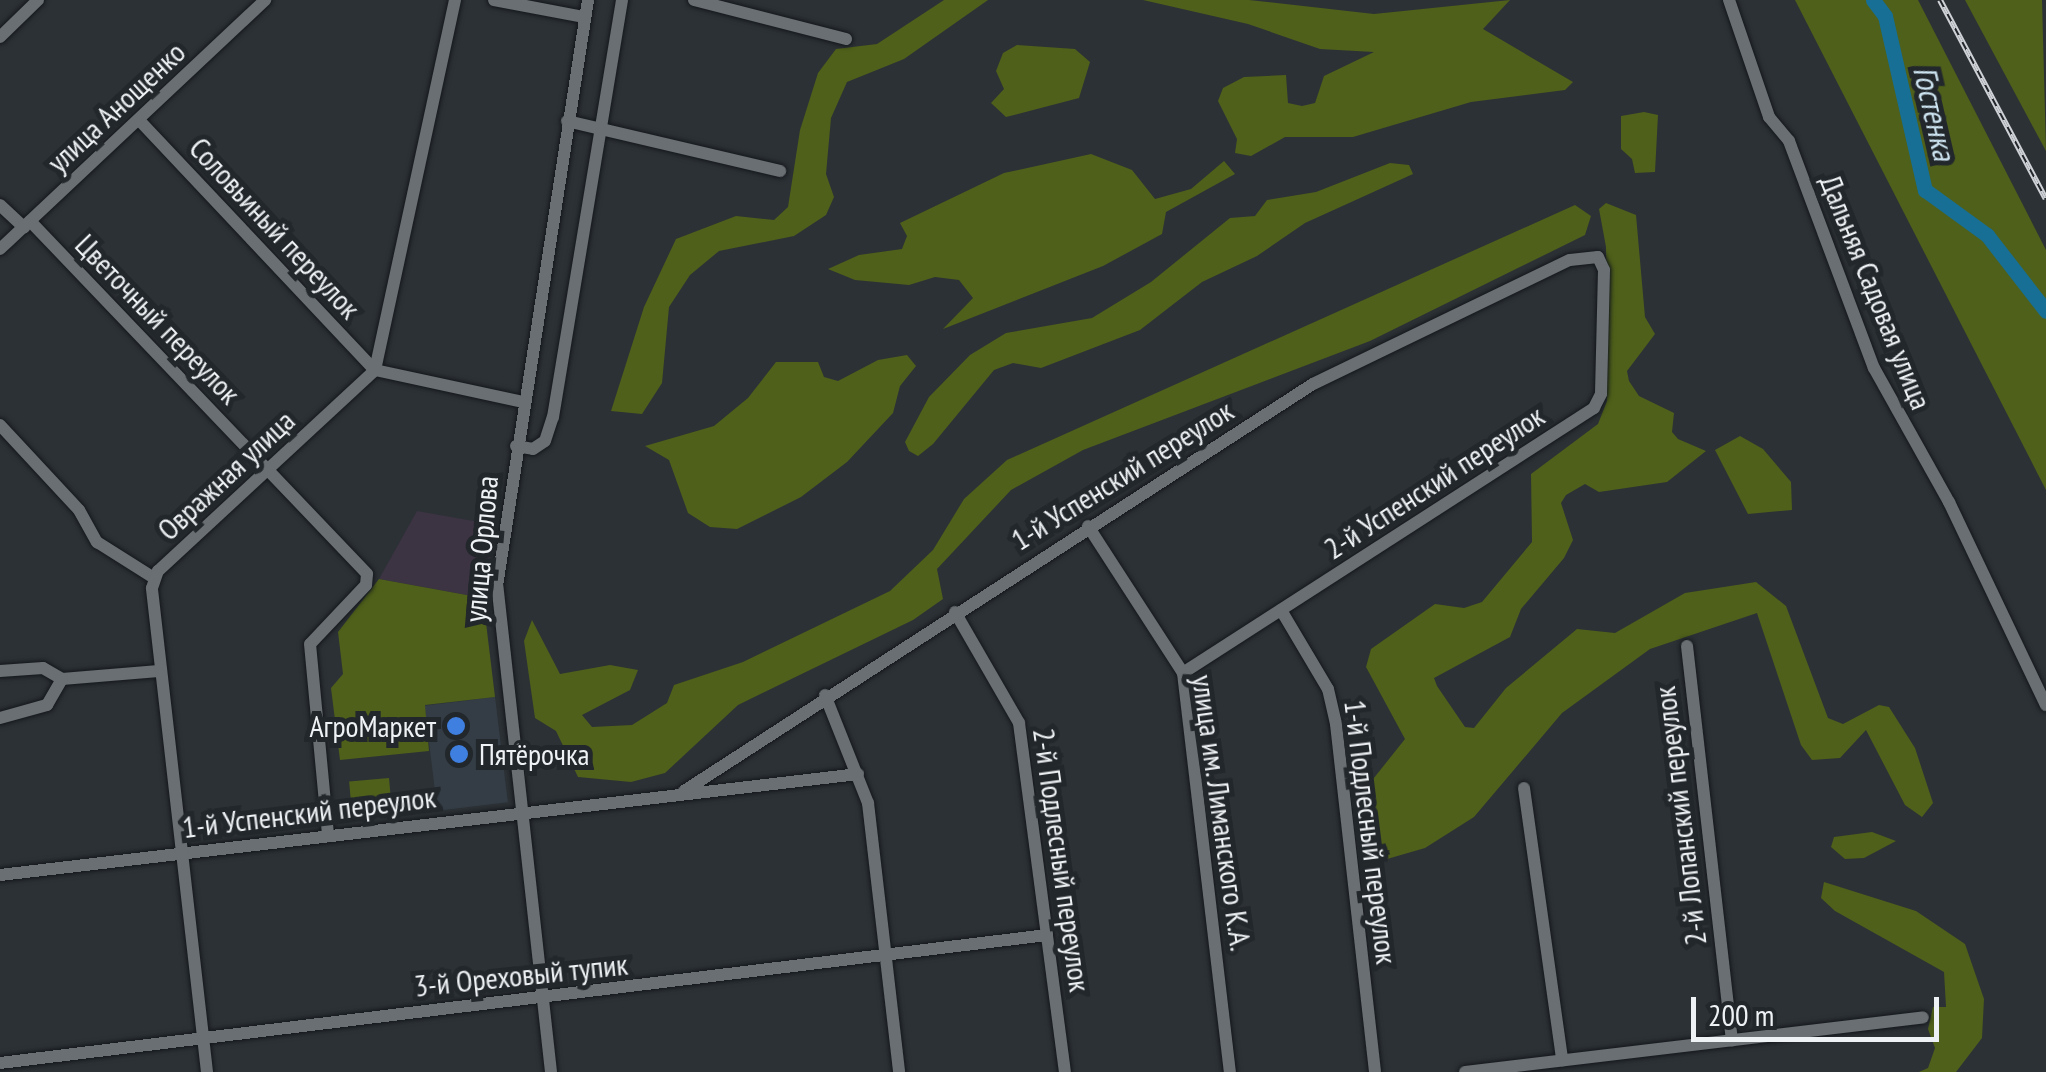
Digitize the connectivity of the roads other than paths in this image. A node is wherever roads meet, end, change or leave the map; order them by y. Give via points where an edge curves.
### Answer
1 (38, 0) edge
2 (264, 0) edge
3 (455, 0) edge
4 (494, 0) edge
5 (588, 0) edge
6 (622, 0) edge
7 (694, 0) edge
8 (1729, 0) edge
9 (584, 17) junction
10 (0, 37) edge
11 (846, 38) dead end
12 (139, 120) junction
13 (567, 121) junction
14 (602, 128) junction
15 (780, 170) dead end
16 (0, 205) edge
17 (27, 224) junction
18 (0, 249) edge
19 (1604, 270) joint
20 (375, 370) junction
21 (522, 402) junction
22 (0, 425) edge
23 (516, 446) junction
24 (267, 471) junction
25 (1088, 526) junction
26 (154, 578) junction
27 (1281, 610) junction
28 (955, 612) junction
29 (1686, 646) dead end
30 (0, 670) edge
31 (159, 671) junction
32 (1184, 673) junction
33 (62, 678) junction
34 (825, 696) junction
35 (2046, 705) edge
36 (0, 718) edge
37 (858, 774) junction
38 (1524, 788) dead end
39 (684, 791) junction
40 (519, 812) junction
41 (328, 836) junction
42 (181, 852) junction
43 (0, 876) edge
44 (1046, 935) junction
45 (885, 958) junction
46 (542, 999) junction
47 (1924, 1017) dead end
48 (203, 1039) junction
49 (1732, 1040) junction
50 (0, 1063) edge
51 (1554, 1065) edge
52 (207, 1072) edge
53 (551, 1072) edge
54 (899, 1072) edge
55 (1065, 1072) edge
56 (1230, 1072) edge
57 (1375, 1072) edge
58 (1465, 1072) edge

1 - 10 street
2 - 12 street, улица Анощенко
3 - 20 street
4 - 9 street
5 - 9 street, улица Орлова
6 - 14 street, улица Орлова
7 - 11 street
8 - 35 street, Дальняя Садовая улица via 1769,117 1788,141 1874,368 1950,502
9 - 13 street, улица Орлова
12 - 17 street, улица Анощенко
12 - 20 street, Соловьиный переулок
13 - 14 street
13 - 21 street, улица Орлова
14 - 15 street
14 - 23 street, улица Орлова via 554,417 545,441
16 - 17 street, Цветочный переулок
17 - 18 street, улица Анощенко
17 - 24 street, Цветочный переулок
19 - 25 street, 1-й Успенский переулок via 1589,254 1570,260 1313,384
19 - 27 street, 2-й Успенский переулок via 1601,394 1594,408
20 - 21 street
20 - 24 street, Овражная улица
21 - 23 street, улица Орлова
22 - 26 street via 79,510 98,542
23 - 40 street, улица Орлова via 498,592
24 - 26 street, Овражная улица
24 - 41 street, Цветочный переулок via 359,565 366,585 310,644
25 - 28 street, 1-й Успенский переулок
25 - 32 street, улица им. Лиманского К.А.
26 - 31 street, Овражная улица
27 - 32 street, 2-й Успенский переулок
27 - 57 street, 1-й Подлесный переулок via 1328,689 1336,724
28 - 34 street, 1-й Успенский переулок
28 - 44 street, 2-й Подлесный переулок via 1019,723
29 - 49 street, 2-й Лопанский переулок
30 - 33 street via 44,668
31 - 33 street
31 - 42 street, Овражная улица
32 - 56 street, улица им. Лиманского К.А.
33 - 36 street via 47,705
34 - 37 street
34 - 39 street, 1-й Успенский переулок
37 - 39 street, 1-й Успенский переулок
37 - 45 street via 868,803
38 - 51 street
39 - 40 street, 1-й Успенский переулок
40 - 41 street, 1-й Успенский переулок
40 - 46 street, улица Орлова
41 - 42 street, 1-й Успенский переулок
42 - 43 street, 1-й Успенский переулок
42 - 48 street, Овражная улица
44 - 45 street, 3-й Ореховый тупик
44 - 55 street, 2-й Подлесный переулок
45 - 46 street, 3-й Ореховый тупик
45 - 54 street
46 - 48 street, 3-й Ореховый тупик
46 - 53 street, улица Орлова
47 - 49 street
48 - 50 street, 3-й Ореховый тупик
48 - 52 street, Овражная улица
49 - 51 street
51 - 58 street

